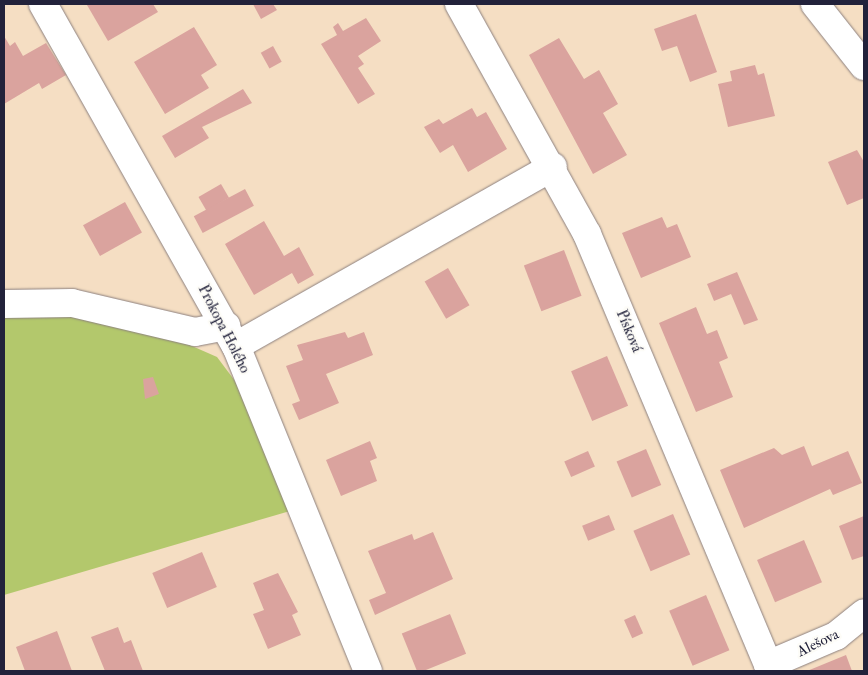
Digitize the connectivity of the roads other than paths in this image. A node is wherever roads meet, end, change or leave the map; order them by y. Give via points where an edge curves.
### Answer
1 (43, 4) edge
2 (458, 4) edge
3 (815, 4) edge
4 (864, 66) edge
5 (553, 167) junction
6 (4, 304) edge
7 (231, 336) junction
8 (864, 613) edge
9 (770, 668) edge
10 (368, 671) edge

1 - 7 street, Prokopa Holého
2 - 5 street, Písková
3 - 4 street
5 - 7 street
5 - 9 street, Písková via 602,267
6 - 7 street via 72,303 195,332
7 - 10 street, Prokopa Holého
8 - 9 street, Alešova via 836,636

